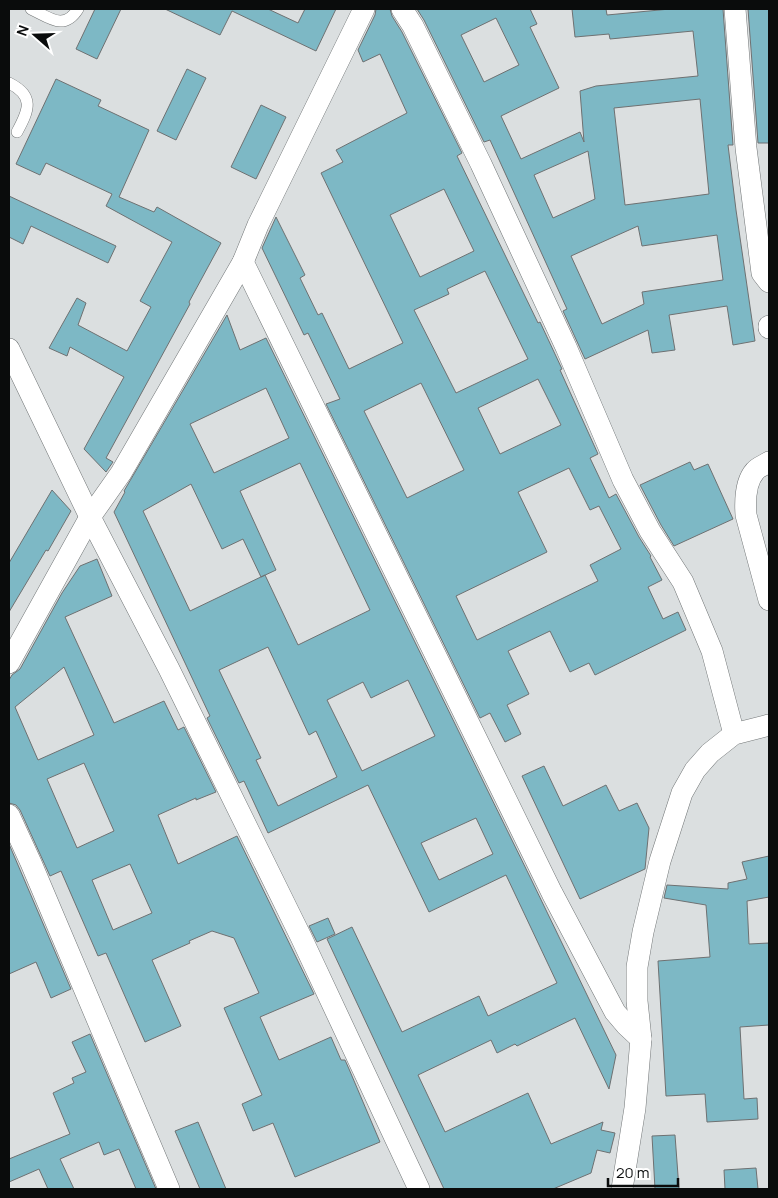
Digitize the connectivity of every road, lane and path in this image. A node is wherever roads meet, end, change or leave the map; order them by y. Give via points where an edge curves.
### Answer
1 (31, 9) edge
2 (78, 9) edge
3 (364, 9) edge
4 (402, 9) edge
5 (735, 9) edge
6 (9, 83) edge
7 (17, 132) dead end
8 (243, 262) junction
9 (769, 282) edge
10 (9, 349) edge
11 (769, 462) edge
12 (90, 517) junction
13 (769, 600) edge
14 (9, 663) edge
15 (769, 725) edge
16 (734, 734) junction
17 (9, 815) edge
18 (641, 1039) junction
19 (169, 1189) edge
20 (419, 1189) edge
21 (622, 1189) edge

1 - 2 lane via 62,22 72,18
3 - 8 street
4 - 16 street via 481,164 566,347 623,480 650,531 683,582 712,651
5 - 9 street via 747,158 762,273
6 - 7 lane via 25,95 28,105
8 - 12 street via 122,473
8 - 18 street via 552,893 615,1012
10 - 12 street
11 - 13 street via 755,470 745,502
12 - 14 street
12 - 20 street via 170,668
15 - 16 street
16 - 18 street via 695,770 682,793 660,861 637,967
17 - 19 street
18 - 21 street via 635,1108

